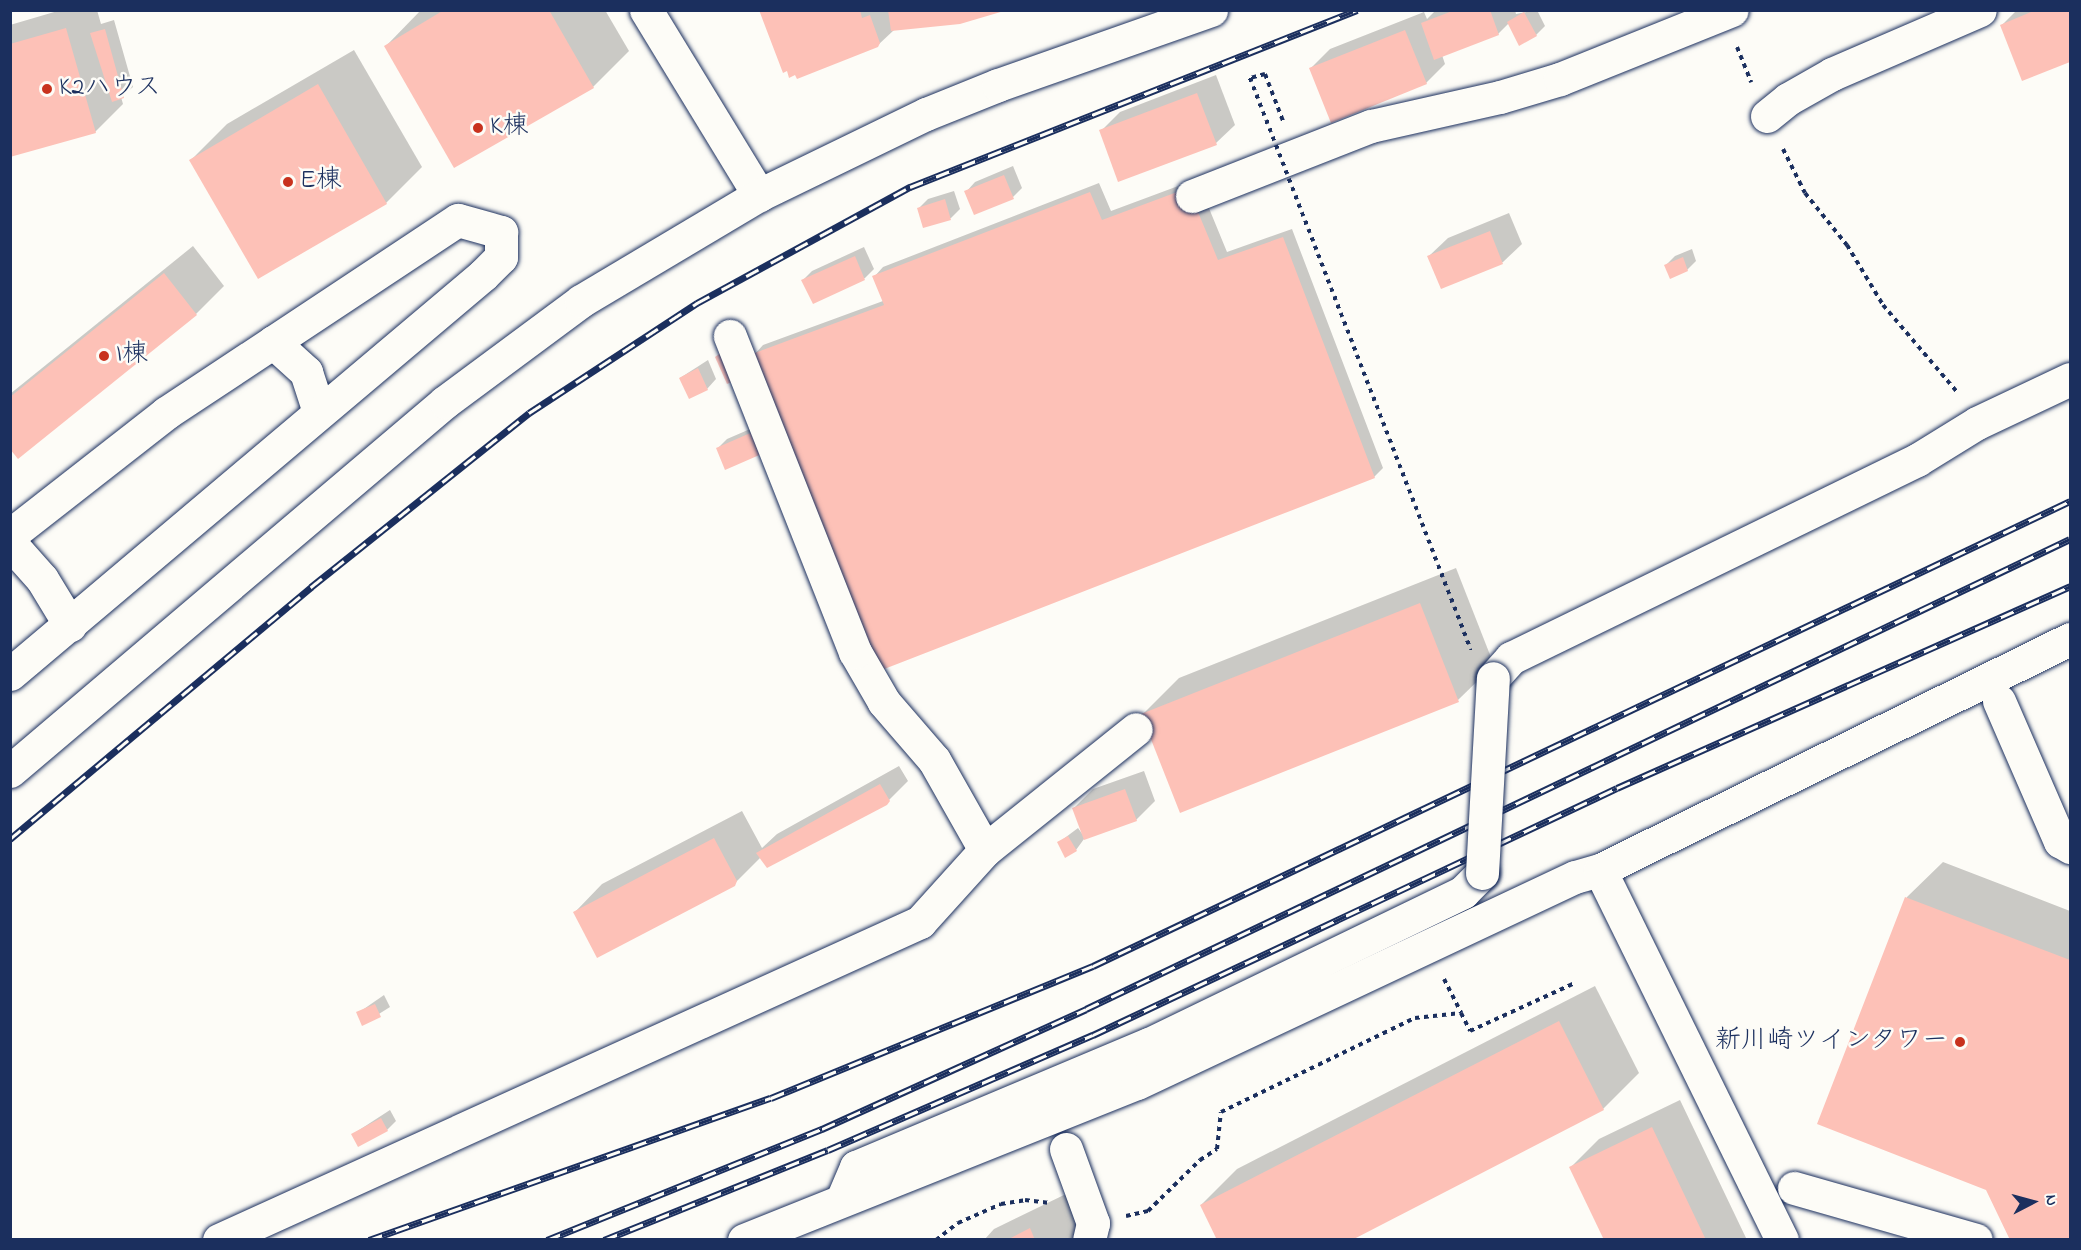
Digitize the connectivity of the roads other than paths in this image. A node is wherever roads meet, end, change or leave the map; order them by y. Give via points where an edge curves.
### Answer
1 (646, 10) edge
2 (1210, 10) edge
3 (1980, 10) edge
4 (1734, 26) edge
5 (1767, 116) road end
6 (759, 195) junction
7 (1192, 196) dead end
8 (730, 336) dead end
9 (273, 342) junction
10 (2070, 379) edge
11 (319, 412) junction
12 (10, 535) edge
13 (10, 543) edge
14 (70, 625) junction
15 (2070, 639) edge
16 (10, 674) edge
17 (1999, 702) dead end
18 (1136, 729) dead end
19 (10, 771) edge
20 (2070, 847) edge
21 (985, 850) junction
22 (1600, 870) junction
23 (1066, 1149) dead end
24 (1794, 1188) dead end
25 (842, 1200) junction
26 (1090, 1223) edge
27 (219, 1239) edge
28 (744, 1239) edge
29 (1782, 1239) edge
30 (1976, 1239) edge

1 - 6 street
2 - 6 street via 977,93
3 - 5 street via 1832,74
4 - 7 street via 1500,97 1371,126
6 - 19 street via 542,327 446,402
8 - 21 street via 855,652 884,702 934,760
9 - 11 street via 306,372
9 - 11 street via 458,220 501,232 501,257
9 - 12 street via 166,413
10 - 25 street, bridge via 1977,423 1917,460 1511,658 1493,678 1482,873 1463,892 1149,1044 856,1167
11 - 14 street
13 - 14 street via 42,579
14 - 16 street
15 - 22 street
17 - 20 street via 2060,840
18 - 21 street
21 - 27 street via 920,922
22 - 25 street via 1575,877 1137,1083
22 - 29 street
23 - 26 street
24 - 30 street
25 - 28 street

